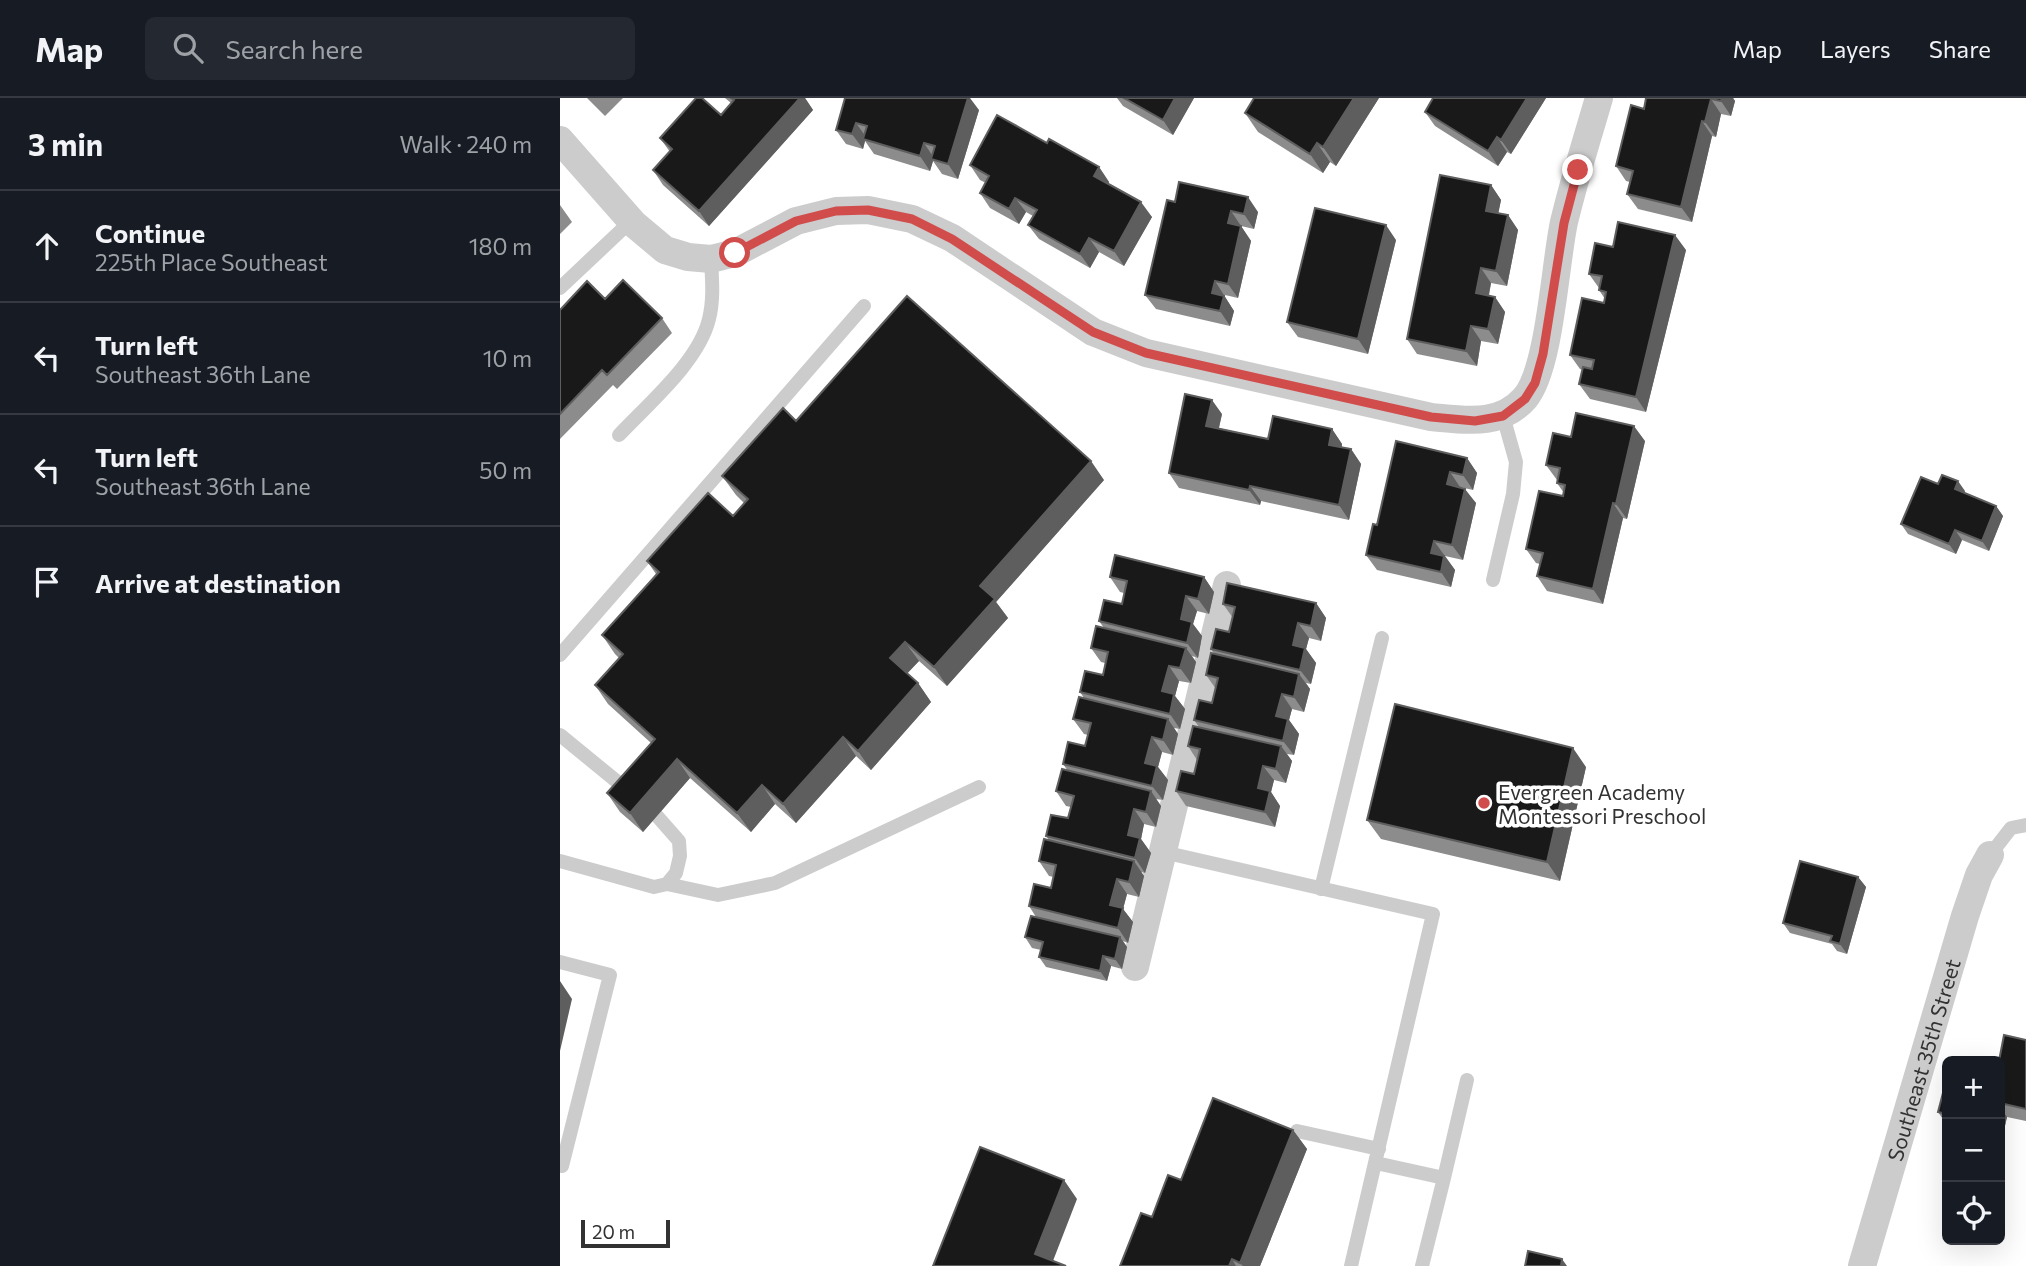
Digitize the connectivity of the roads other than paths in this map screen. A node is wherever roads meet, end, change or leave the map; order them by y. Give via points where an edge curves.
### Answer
1 (1599, 98) edge
2 (560, 140) edge
3 (631, 221) junction
4 (711, 259) junction
5 (560, 288) edge
6 (864, 306) dead end
7 (1503, 416) junction
8 (619, 435) dead end
9 (1493, 580) dead end
10 (1227, 585) edge
11 (1382, 638) dead end
12 (560, 655) edge
13 (560, 735) edge
14 (979, 786) dead end
15 (635, 796) edge
16 (657, 816) dead end
17 (2026, 825) edge
18 (1163, 852) junction
19 (1990, 855) joint
20 (560, 861) edge
21 (667, 884) junction
22 (1321, 889) junction
23 (560, 962) edge
24 (1135, 967) dead end
25 (1467, 1080) dead end
26 (1297, 1131) dead end
27 (1377, 1156) junction
28 (562, 1166) dead end
29 (1444, 1178) junction
30 (1351, 1266) edge
31 (1422, 1266) edge
32 (1862, 1266) edge

1 - 7 street via 1564,223 1535,383 1525,399
2 - 3 street
3 - 4 street via 665,250
3 - 5 lane
4 - 7 street via 735,253 796,221 836,211 868,210 912,219 952,239 1093,332 1146,353 1431,417 1475,421
4 - 8 lane via 709,321 695,354
6 - 12 lane
7 - 9 lane via 1516,462
10 - 18 street
11 - 22 lane
13 - 15 lane
14 - 21 lane via 775,883 718,895
16 - 21 lane via 679,841 676,873
17 - 19 lane via 2011,828
18 - 22 lane
18 - 24 street
19 - 32 street, Southeast 35th Street via 1965,916
20 - 21 lane via 654,887
22 - 27 lane via 1433,914
23 - 28 lane via 610,975
25 - 29 lane
26 - 27 lane
27 - 29 lane
27 - 30 lane
29 - 31 lane

